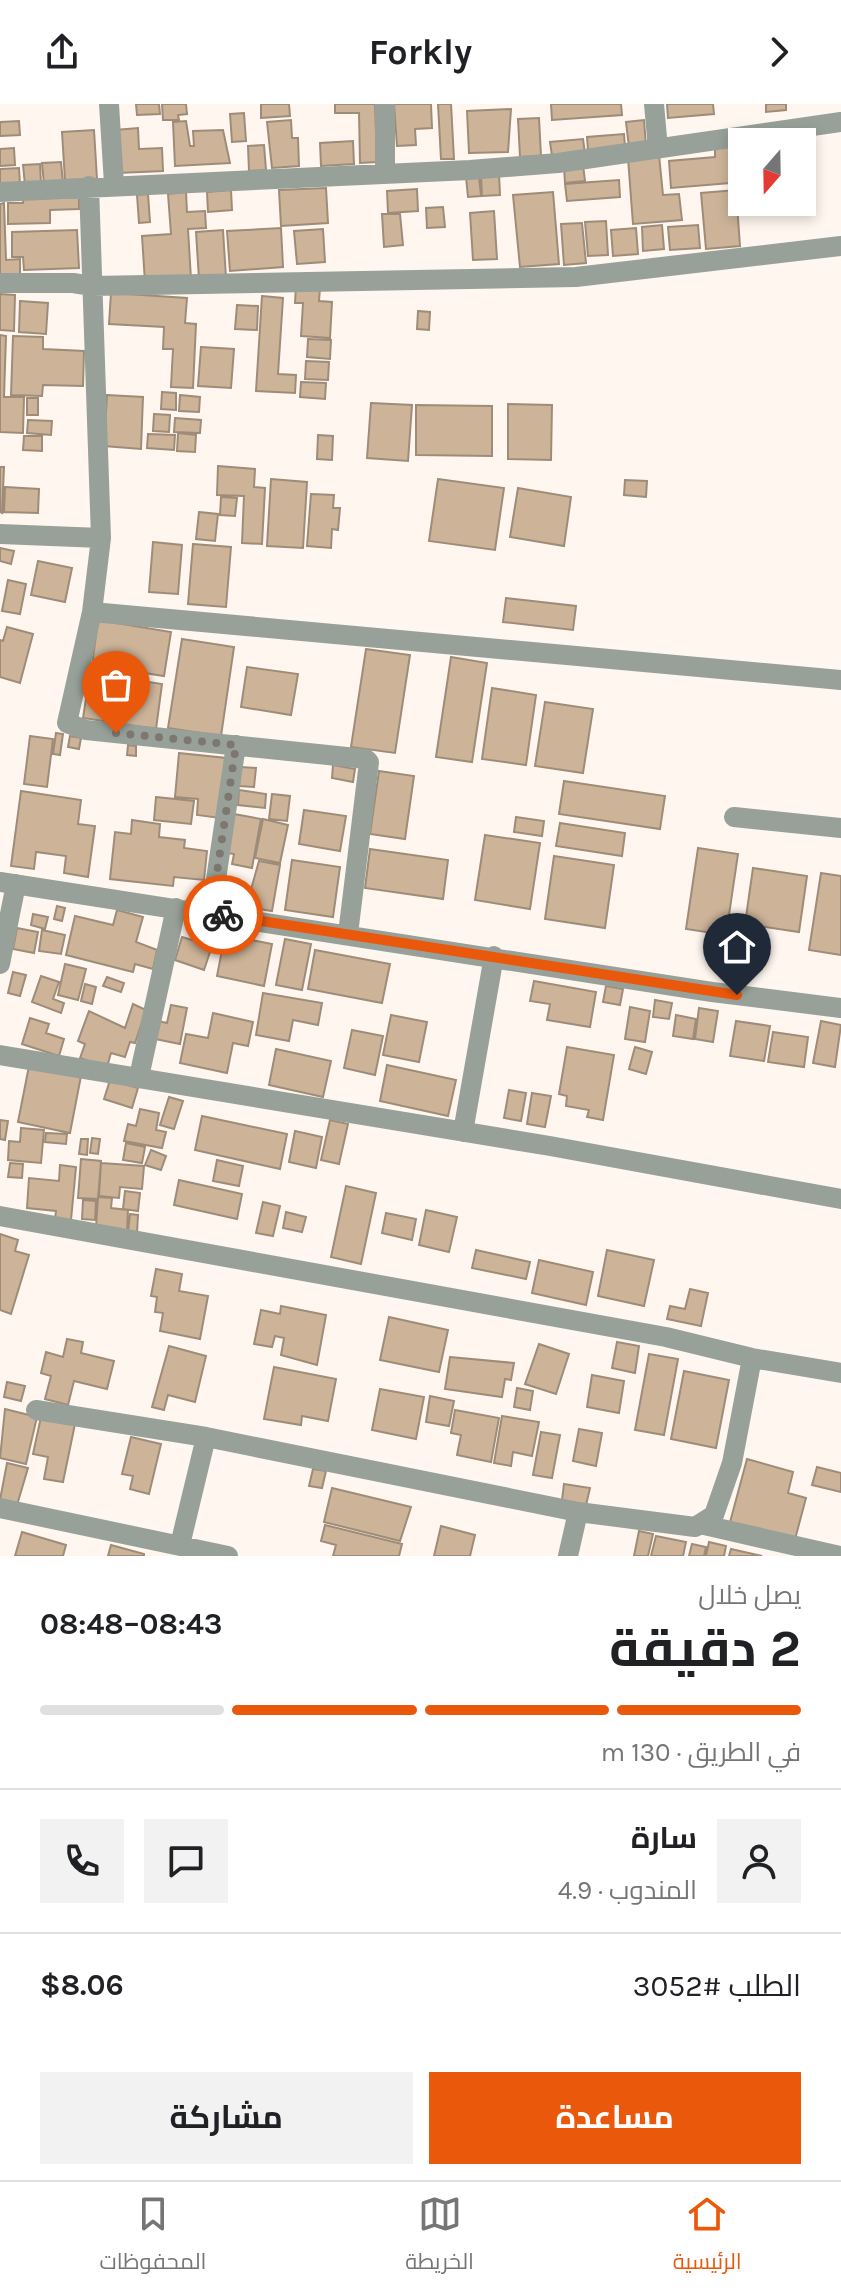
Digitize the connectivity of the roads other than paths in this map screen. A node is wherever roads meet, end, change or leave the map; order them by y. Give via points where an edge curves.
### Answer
1 (109, 104) edge
2 (385, 104) edge
3 (654, 104) edge
4 (841, 122) edge
5 (658, 149) junction
6 (385, 174) junction
7 (114, 184) junction
8 (89, 186) junction
9 (0, 192) edge
10 (841, 246) edge
11 (0, 283) edge
12 (92, 286) junction
13 (0, 534) edge
14 (101, 538) junction
15 (92, 612) junction
16 (841, 680) edge
17 (236, 745) junction
18 (734, 817) dead end
19 (841, 828) edge
20 (8, 883) edge
21 (176, 908) junction
22 (211, 913) junction
23 (348, 934) junction
24 (494, 956) junction
25 (0, 964) edge
26 (841, 1008) edge
27 (0, 1055) edge
28 (139, 1077) junction
29 (463, 1132) junction
30 (841, 1199) edge
31 (0, 1216) edge
32 (752, 1358) junction
33 (841, 1373) edge
34 (36, 1410) dead end
35 (206, 1437) junction
36 (0, 1508) edge
37 (578, 1512) junction
38 (700, 1524) junction
39 (180, 1545) junction
40 (228, 1556) edge
41 (568, 1556) edge
42 (840, 1556) edge

1 - 7 street
2 - 6 street
3 - 5 street
4 - 5 street
5 - 6 street via 558,163
6 - 7 street
7 - 8 street
8 - 9 street
8 - 12 street
10 - 12 street via 576,277
11 - 12 street
12 - 14 street
13 - 14 street
14 - 15 street
15 - 16 street
15 - 17 street via 67,723 86,730
17 - 22 street
17 - 23 street via 362,757 369,762
18 - 19 street
20 - 21 street
20 - 25 street
21 - 22 street
21 - 28 street
22 - 23 street
23 - 24 street
24 - 26 street
24 - 29 street
27 - 28 street
28 - 29 street
29 - 30 street
31 - 32 street via 650,1334
32 - 33 street
32 - 38 street via 732,1463 714,1515
34 - 35 street
35 - 37 street
35 - 39 street
36 - 39 street
37 - 38 street
37 - 41 street
38 - 42 street
39 - 40 street

